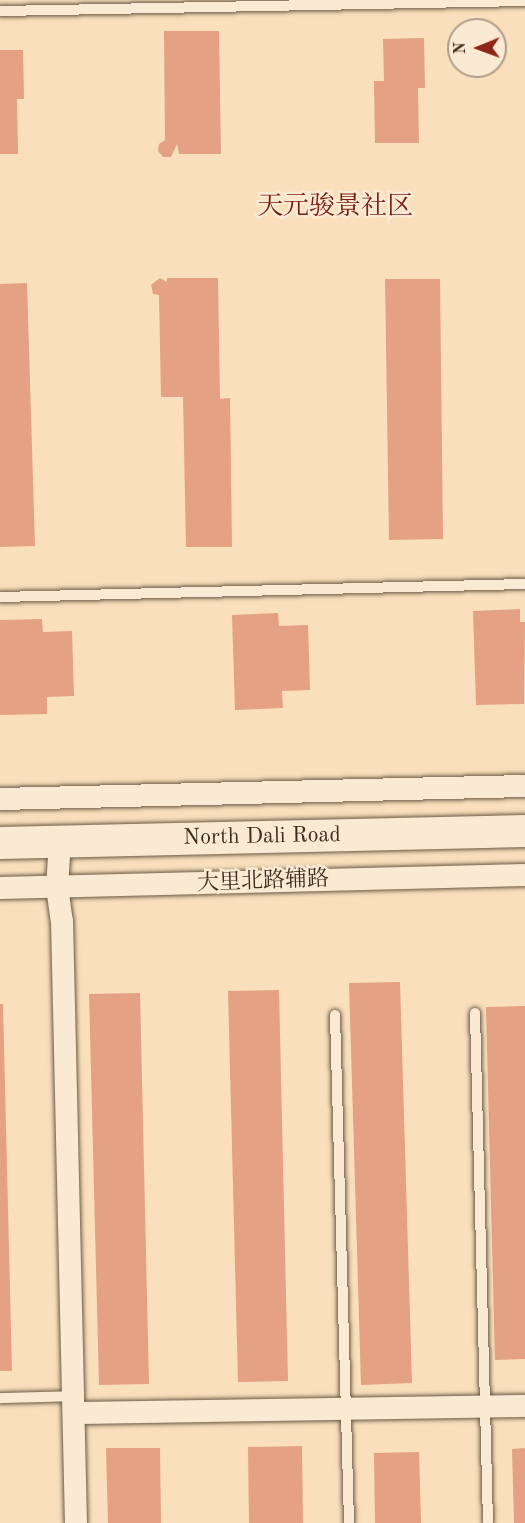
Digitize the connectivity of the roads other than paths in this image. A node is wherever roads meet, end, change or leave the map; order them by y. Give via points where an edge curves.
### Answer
1 (525, 1) edge
2 (0, 11) edge
3 (525, 584) edge
4 (0, 597) edge
5 (525, 786) edge
6 (0, 799) edge
7 (525, 831) edge
8 (60, 841) junction
9 (0, 843) edge
10 (525, 875) edge
11 (57, 887) junction
12 (0, 888) edge
13 (475, 1013) dead end
14 (335, 1015) dead end
15 (0, 1398) edge
16 (74, 1405) junction
17 (525, 1406) edge
18 (485, 1407) junction
19 (347, 1409) junction
20 (76, 1523) edge
21 (350, 1523) edge
22 (488, 1523) edge

1 - 2 lane
3 - 4 lane
5 - 6 street
7 - 8 main road, North Dali Road
8 - 9 main road, North Dali Road
8 - 11 street
10 - 11 street, 大里北路辅路
11 - 12 street, 大里北路辅路
11 - 16 street via 62,921
13 - 18 lane
14 - 19 lane
15 - 16 lane
16 - 19 street
16 - 20 street
17 - 18 street
18 - 19 street
18 - 22 lane
19 - 21 lane

